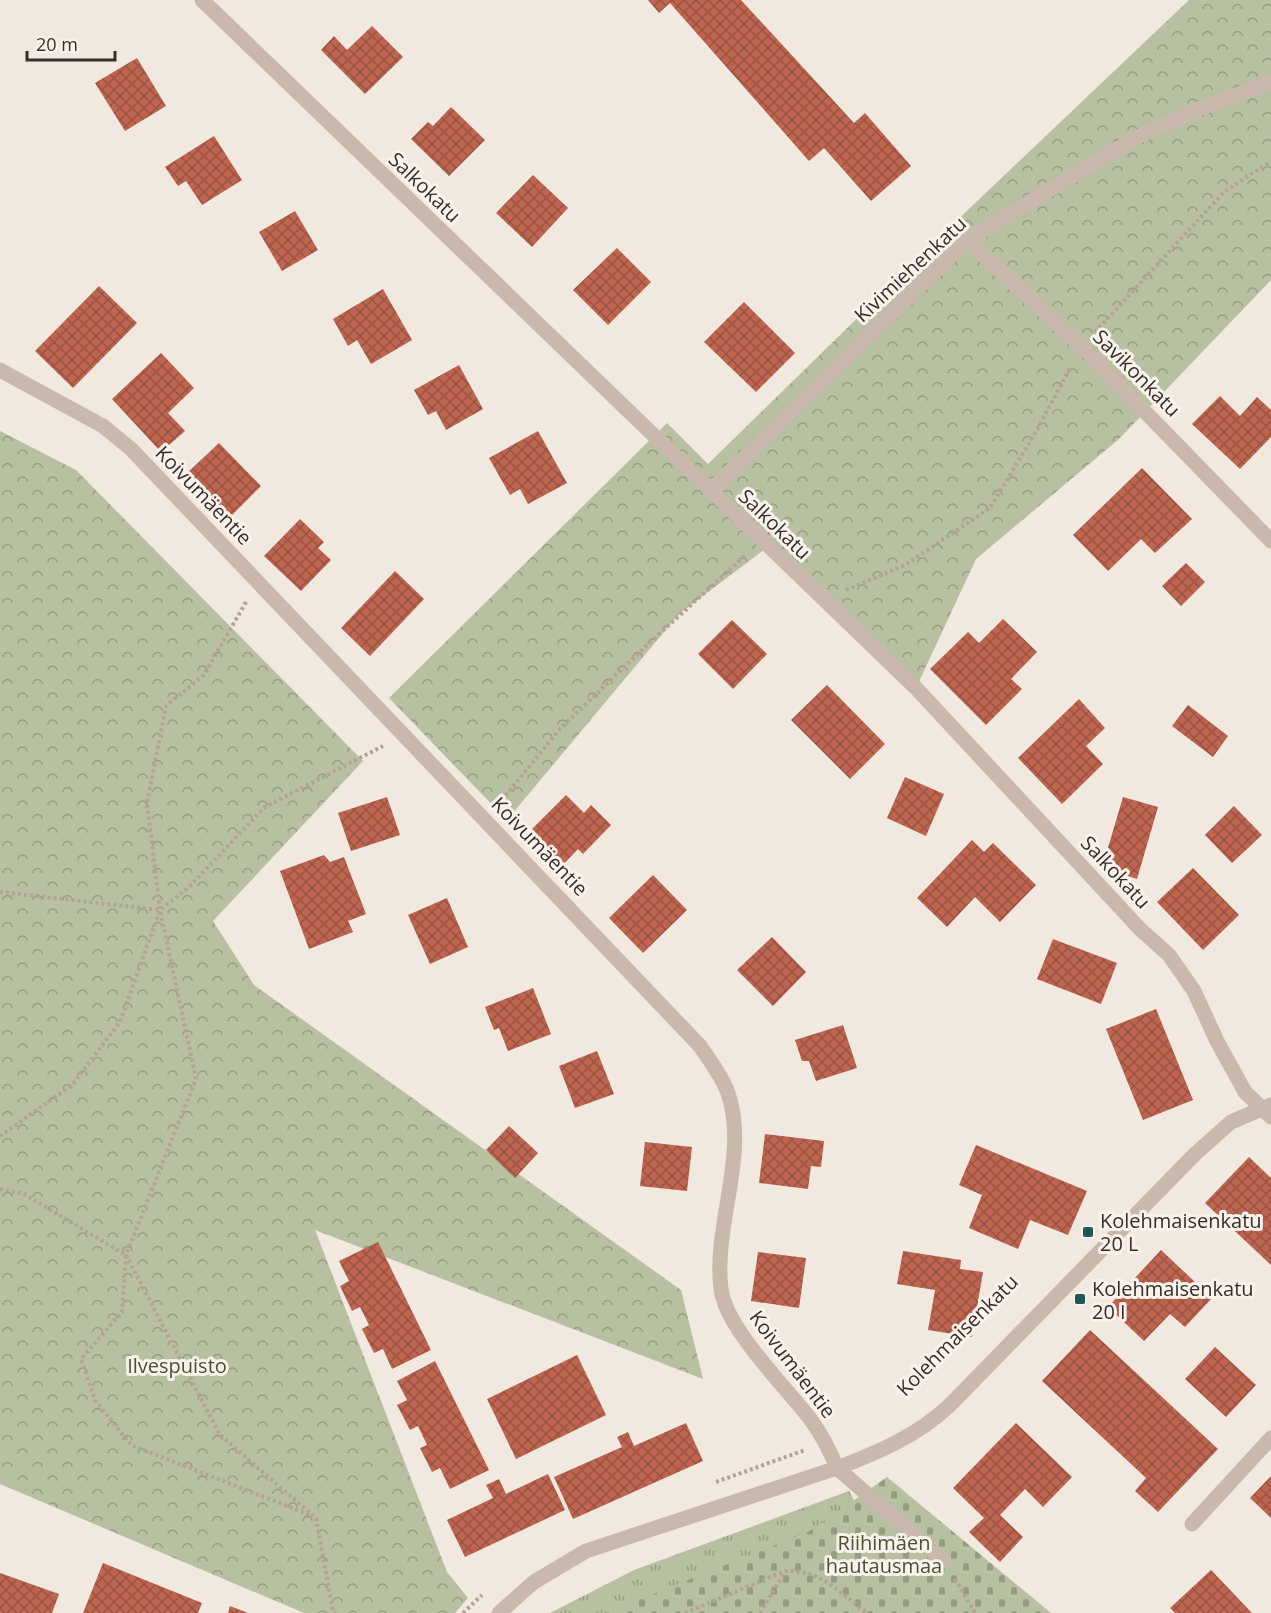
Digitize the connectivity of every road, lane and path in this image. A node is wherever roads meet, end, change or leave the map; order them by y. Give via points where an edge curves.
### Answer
1 (202, 0) edge
2 (1271, 82) edge
3 (1271, 161) edge
4 (967, 240) junction
5 (1082, 347) junction
6 (0, 370) edge
7 (710, 491) junction
8 (1271, 541) edge
9 (762, 542) junction
10 (247, 600) dead end
11 (823, 600) junction
12 (405, 735) junction
13 (486, 820) junction
14 (0, 892) edge
15 (160, 910) junction
16 (1268, 1110) edge
17 (0, 1136) edge
18 (0, 1189) edge
19 (126, 1255) junction
20 (1271, 1438) edge
21 (826, 1443) junction
22 (837, 1468) junction
23 (706, 1485) dead end
24 (316, 1518) junction
25 (1192, 1524) dead end
26 (944, 1561) joint
27 (785, 1571) junction
28 (491, 1588) dead end
29 (336, 1613) edge
30 (463, 1613) edge
31 (499, 1613) edge
32 (685, 1613) edge
33 (760, 1613) edge
34 (867, 1613) edge
35 (975, 1613) edge

1 - 7 street, Salkokatu
2 - 4 street, Kivimiehenkatu via 1137,137
3 - 5 path via 1224,192
4 - 5 street, Savikonkatu
4 - 7 street, Kivimiehenkatu
5 - 8 street, Savikonkatu
5 - 11 path via 990,508 905,565
6 - 12 street, Koivumäentie via 103,426 131,449
7 - 9 street, Salkokatu
9 - 11 street, Salkokatu
9 - 13 path via 663,629 559,730
10 - 15 path via 204,675 166,706 147,803
11 - 16 street, Salkokatu via 916,688 1169,955 1194,991 1245,1092
12 - 13 street, Koivumäentie
12 - 15 path via 265,807 189,887
13 - 21 street, Koivumäentie via 670,1011 716,1070 728,1094 734,1140 721,1291 739,1330
14 - 15 path
15 - 17 path via 120,1022 72,1085
15 - 19 path via 196,1079
16 - 22 street via 1232,1122 1195,1154 937,1417 902,1441
18 - 19 path via 24,1194
19 - 24 path via 220,1435
19 - 24 path via 122,1312 81,1359 95,1400 131,1445
20 - 25 street
21 - 22 street, Koivumäentie
21 - 23 path
22 - 26 street
22 - 31 street via 586,1551 534,1582
24 - 29 path
26 - 35 path
27 - 32 path
27 - 33 path
27 - 34 path via 803,1570 817,1575
28 - 30 path

